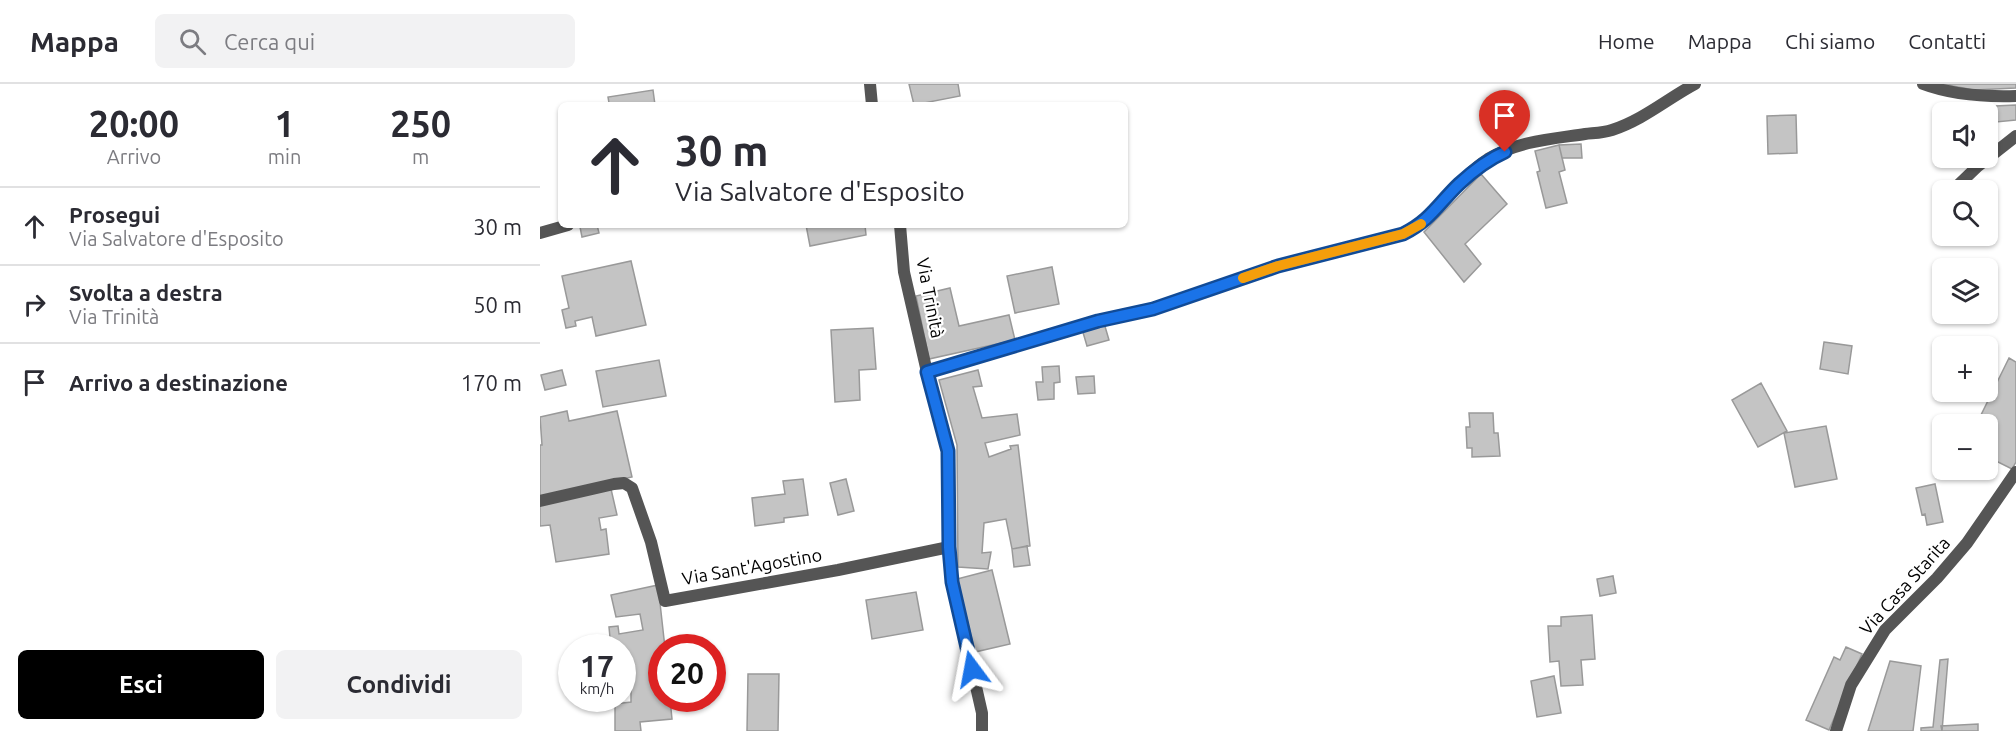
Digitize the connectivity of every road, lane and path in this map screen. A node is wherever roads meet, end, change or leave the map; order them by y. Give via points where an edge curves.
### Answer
1 (870, 84) edge
2 (1695, 84) edge
3 (1923, 84) edge
4 (2016, 96) edge
5 (872, 102) edge
6 (2016, 136) edge
7 (1963, 180) edge
8 (558, 228) edge
9 (900, 228) edge
10 (540, 233) edge
11 (927, 372) junction
12 (2016, 472) edge
13 (540, 501) edge
14 (949, 547) junction
15 (982, 731) edge
16 (1836, 731) edge

1 - 5 street
2 - 11 street via 1653,112 1611,131 1522,144 1488,159 1434,213 1403,234 1278,266 1153,309 1088,324
3 - 4 street via 1989,97
6 - 7 street
8 - 10 street
9 - 11 street, Via Trinità via 904,272
11 - 14 street, Via Trinità via 948,451
12 - 16 street, Via Casa Starita via 1967,543 1885,630 1851,685
13 - 14 street, Via Sant'Agostino via 614,484 624,483 632,488 651,542 665,601
14 - 15 street, Via Trinità via 952,582 982,713

